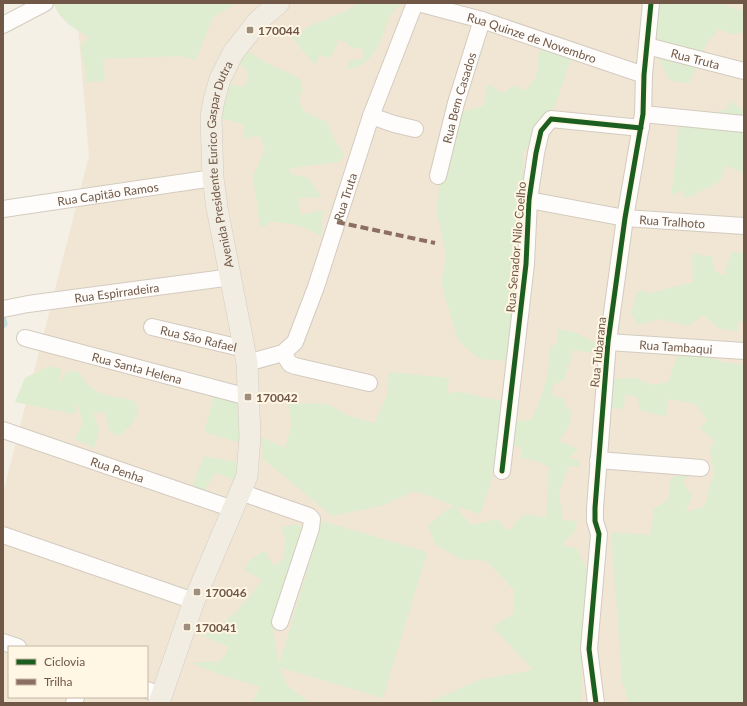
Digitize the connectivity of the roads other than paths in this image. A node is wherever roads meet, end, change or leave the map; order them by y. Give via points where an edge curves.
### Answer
1 (45, 3) edge
2 (279, 3) edge
3 (415, 3) edge
4 (418, 3) edge
5 (651, 3) edge
6 (482, 20) junction
7 (3, 24) edge
8 (647, 46) junction
9 (744, 71) edge
10 (644, 75) junction
11 (371, 116) junction
12 (642, 121) junction
13 (744, 124) edge
14 (415, 129) dead end
15 (438, 176) dead end
16 (213, 178) junction
17 (529, 200) junction
18 (3, 209) edge
19 (625, 218) junction
20 (744, 226) edge
21 (232, 277) junction
22 (6, 308) edge
23 (152, 327) dead end
24 (25, 338) dead end
25 (608, 342) junction
26 (744, 351) edge
27 (283, 353) junction
28 (246, 356) junction
29 (369, 383) dead end
30 (248, 397) junction
31 (3, 430) edge
32 (598, 460) junction
33 (701, 468) dead end
34 (502, 471) dead end
35 (236, 501) junction
36 (3, 535) edge
37 (194, 601) junction
38 (280, 622) dead end
39 (3, 642) edge
40 (15, 646) edge
41 (156, 696) edge
42 (596, 703) edge

1 - 7 street
2 - 16 main road, Avenida Presidente Eurico Gaspar Dutra via 243,38 220,79 211,117
3 - 11 street, Rua Truta
4 - 6 street, Rua Quinze de Novembro
5 - 8 street, Rua Tubarana
6 - 10 street, Rua Quinze de Novembro
6 - 15 street, Rua Bem Casados via 456,103
8 - 9 street, Rua Truta
8 - 10 street, Rua Tubarana
10 - 12 street, Rua Tubarana
11 - 14 street
11 - 27 street, Rua Truta via 313,294 295,342
12 - 13 street
12 - 17 street, Rua Senador Nilo Coelho via 551,119 541,131 538,140
12 - 19 street, Rua Tubarana
16 - 18 street, Rua Capitão Ramos
16 - 21 main road, Avenida Presidente Eurico Gaspar Dutra
17 - 19 street, Rua Tralhoto
17 - 34 street, Rua Senador Nilo Coelho via 526,264
19 - 20 street, Rua Tralhoto
19 - 25 street, Rua Tubarana
21 - 22 street, Rua Espirradeira
21 - 28 main road, Avenida Presidente Eurico Gaspar Dutra
23 - 28 street, Rua São Rafael
24 - 30 street, Rua Santa Helena
25 - 26 street, Rua Tambaqui
25 - 32 street, Rua Tubarana
27 - 28 street
27 - 29 street via 290,364 295,366
28 - 30 main road, Avenida Presidente Eurico Gaspar Dutra
30 - 35 main road, Avenida Presidente Eurico Gaspar Dutra via 250,456 247,476
31 - 35 street, Rua Penha
32 - 33 street
32 - 42 street, Rua Tubarana via 595,517 599,534 589,649
35 - 37 main road, Avenida Presidente Eurico Gaspar Dutra
35 - 38 street, Rua Penha via 309,516 312,520
36 - 37 street
37 - 41 main road, Avenida Presidente Eurico Gaspar Dutra
39 - 40 street

